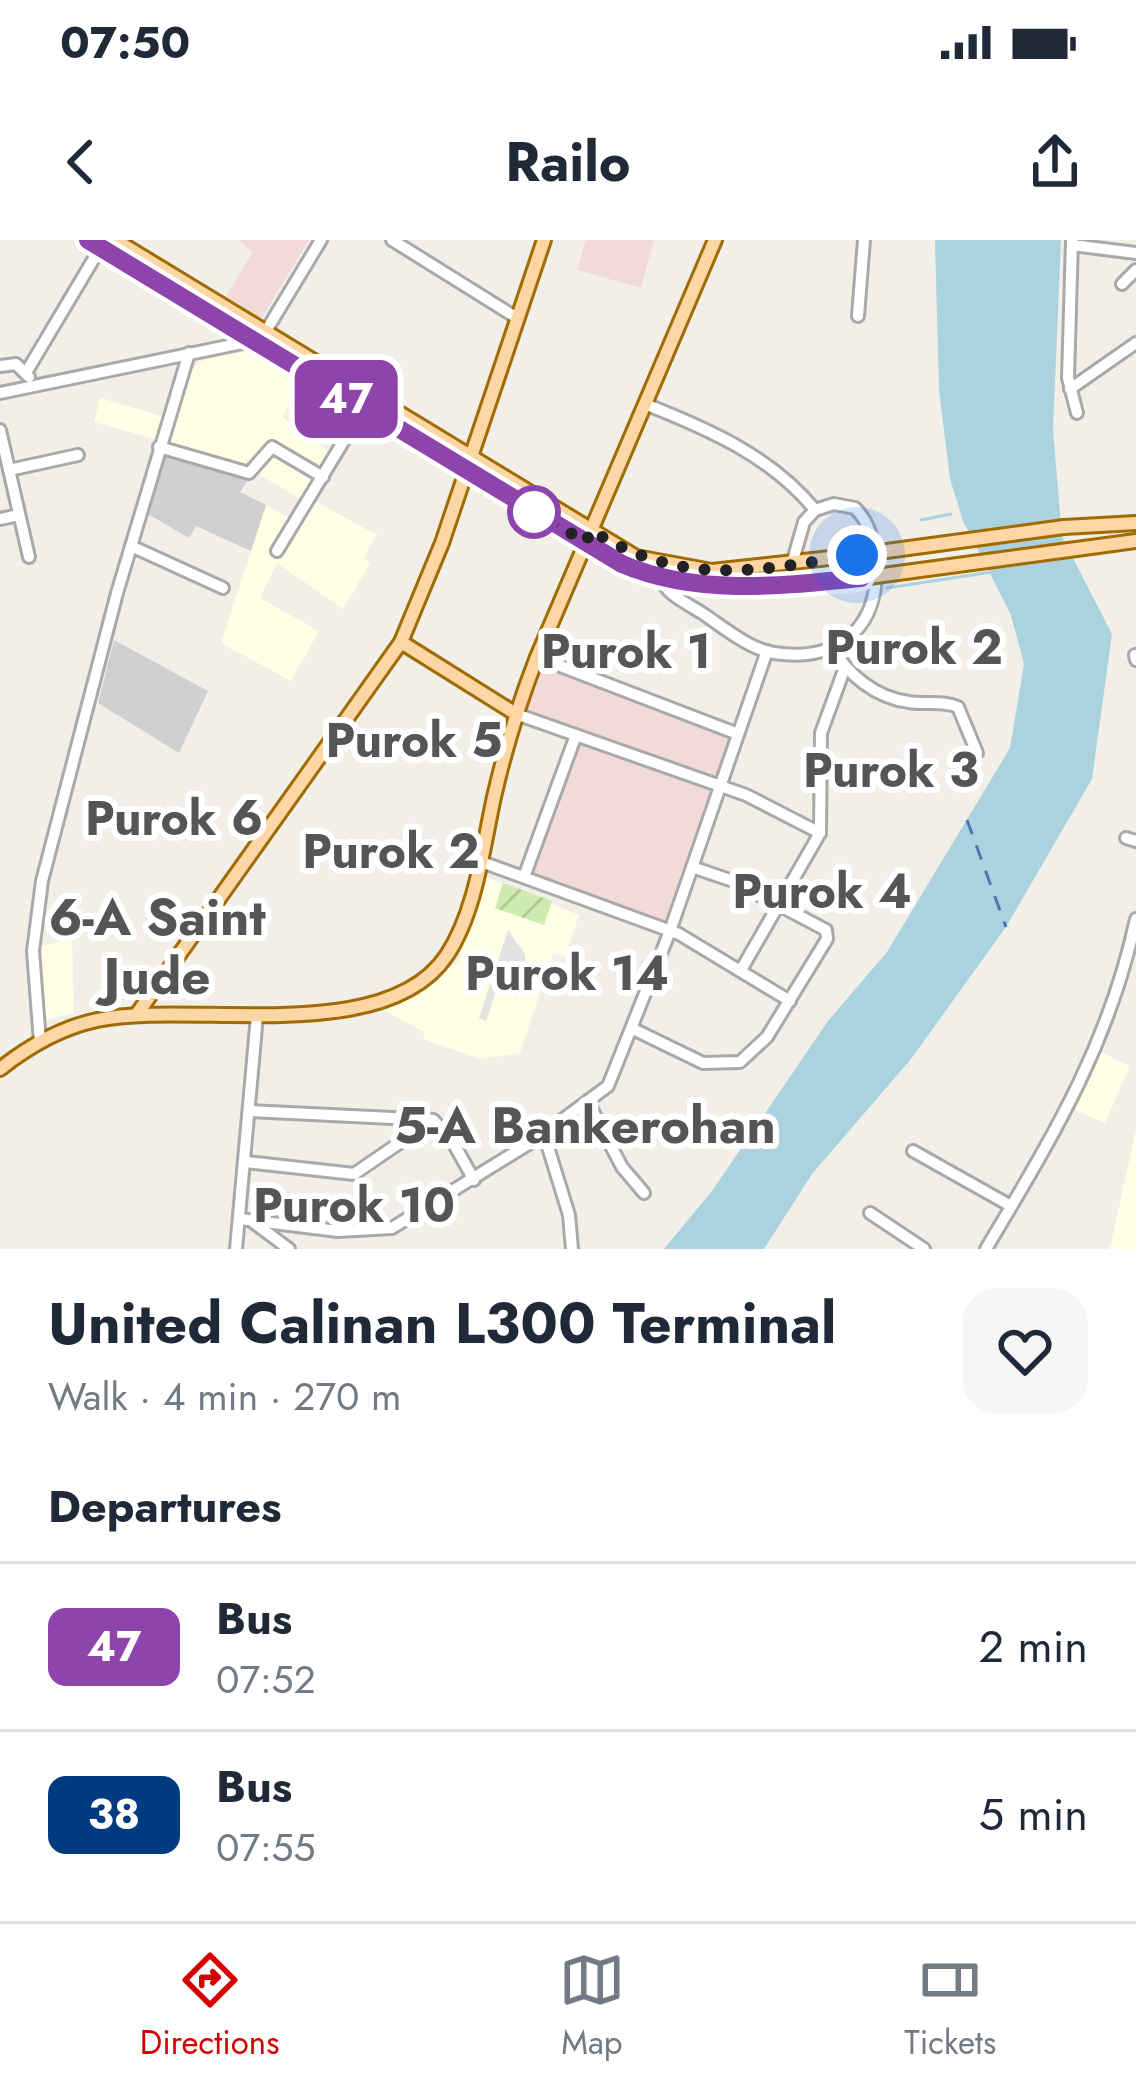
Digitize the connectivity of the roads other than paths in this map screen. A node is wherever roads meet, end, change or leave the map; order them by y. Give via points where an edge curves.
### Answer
1 (116, 240) edge
2 (321, 240) edge
3 (392, 240) edge
4 (544, 240) edge
5 (715, 240) edge
6 (864, 240) edge
7 (1072, 242) edge
8 (98, 243) edge
9 (1136, 253) edge
10 (1136, 270) edge
11 (1123, 284) dead end
12 (858, 316) dead end
13 (517, 318) junction
14 (266, 331) junction
15 (252, 340) junction
16 (1135, 347) edge
17 (189, 353) junction
18 (1, 362) edge
19 (26, 371) junction
20 (32, 386) junction
21 (1070, 389) junction
22 (0, 393) edge
23 (645, 404) junction
24 (363, 409) junction
25 (1077, 413) dead end
26 (0, 433) edge
27 (159, 447) junction
28 (78, 454) dead end
29 (472, 456) junction
30 (9, 470) junction
31 (466, 472) junction
32 (324, 475) junction
33 (815, 510) junction
34 (19, 515) junction
35 (0, 519) edge
36 (1136, 523) edge
37 (801, 534) junction
38 (588, 536) junction
39 (1136, 541) edge
40 (131, 546) junction
41 (277, 551) dead end
42 (29, 557) dead end
43 (816, 561) junction
44 (792, 564) junction
45 (661, 578) junction
46 (224, 588) dead end
47 (400, 642) junction
48 (832, 646) junction
49 (767, 651) junction
50 (537, 657) junction
51 (844, 670) junction
52 (516, 714) junction
53 (737, 734) junction
54 (576, 735) junction
55 (977, 753) dead end
56 (719, 785) junction
57 (820, 833) junction
58 (479, 861) junction
59 (692, 867) junction
60 (524, 877) junction
61 (780, 904) junction
62 (1136, 920) edge
63 (670, 931) junction
64 (741, 970) junction
65 (790, 1001) junction
66 (137, 1014) junction
67 (256, 1016) junction
68 (633, 1029) junction
69 (40, 1042) junction
70 (0, 1069) edge
71 (588, 1102) junction
72 (251, 1111) junction
73 (433, 1120) junction
74 (544, 1134) junction
75 (913, 1151) dead end
76 (247, 1162) junction
77 (474, 1180) junction
78 (644, 1193) dead end
79 (1011, 1206) junction
80 (870, 1213) dead end
81 (246, 1220) junction
82 (236, 1249) edge
83 (289, 1249) edge
84 (572, 1249) edge
85 (924, 1249) edge
86 (986, 1249) edge

1 - 14 main road
2 - 14 street
3 - 13 street
4 - 13 main road
5 - 23 main road
6 - 12 street
7 - 9 street
7 - 21 street
8 - 15 main road
8 - 19 street
10 - 11 street
13 - 29 main road
14 - 15 street
14 - 29 main road
15 - 17 street
15 - 24 main road
16 - 21 street
17 - 20 street
17 - 27 street
18 - 19 street
19 - 20 street
20 - 22 street
21 - 25 street
23 - 33 street via 766,464
23 - 38 main road
24 - 31 main road
24 - 32 street
26 - 30 street
27 - 32 street via 250,473 272,447
27 - 40 street
28 - 30 street
29 - 31 main road
29 - 38 main road
30 - 34 street
31 - 38 main road
31 - 47 main road
32 - 41 street
33 - 37 street
33 - 48 street via 839,504 859,512 876,564 870,616
34 - 35 street
34 - 42 street
36 - 43 main road, bridge
37 - 43 street
37 - 44 street
38 - 44 main road via 666,566
38 - 45 main road
38 - 50 main road
39 - 45 main road, bridge via 861,578 756,586
40 - 46 street
40 - 69 street via 38,901
43 - 44 main road
45 - 49 street via 674,595
47 - 52 main road
47 - 66 main road
48 - 49 street
48 - 51 street
49 - 53 street
50 - 52 main road
50 - 53 street
51 - 55 street via 901,701 958,706
51 - 57 street via 821,734
52 - 54 street
52 - 58 main road
53 - 56 street
54 - 56 street
54 - 60 street
56 - 57 street
56 - 59 street
57 - 61 street
58 - 60 street
58 - 67 main road via 455,940 426,976 358,1006
59 - 61 street
59 - 63 street
60 - 63 street
61 - 64 street
61 - 65 street via 828,934
62 - 79 street via 1081,1082
63 - 64 street
63 - 68 street
64 - 65 street
65 - 68 street via 760,1046 728,1066 703,1063
66 - 67 main road
66 - 69 main road
67 - 72 street
68 - 71 street via 614,1077
69 - 70 main road
71 - 74 street
71 - 78 street
72 - 73 street
72 - 76 street
73 - 76 street via 354,1174
73 - 77 street
74 - 77 street
74 - 84 street
75 - 79 street
76 - 81 street
77 - 81 street via 392,1228 338,1232
79 - 86 street
80 - 85 street
81 - 82 street
81 - 83 street

